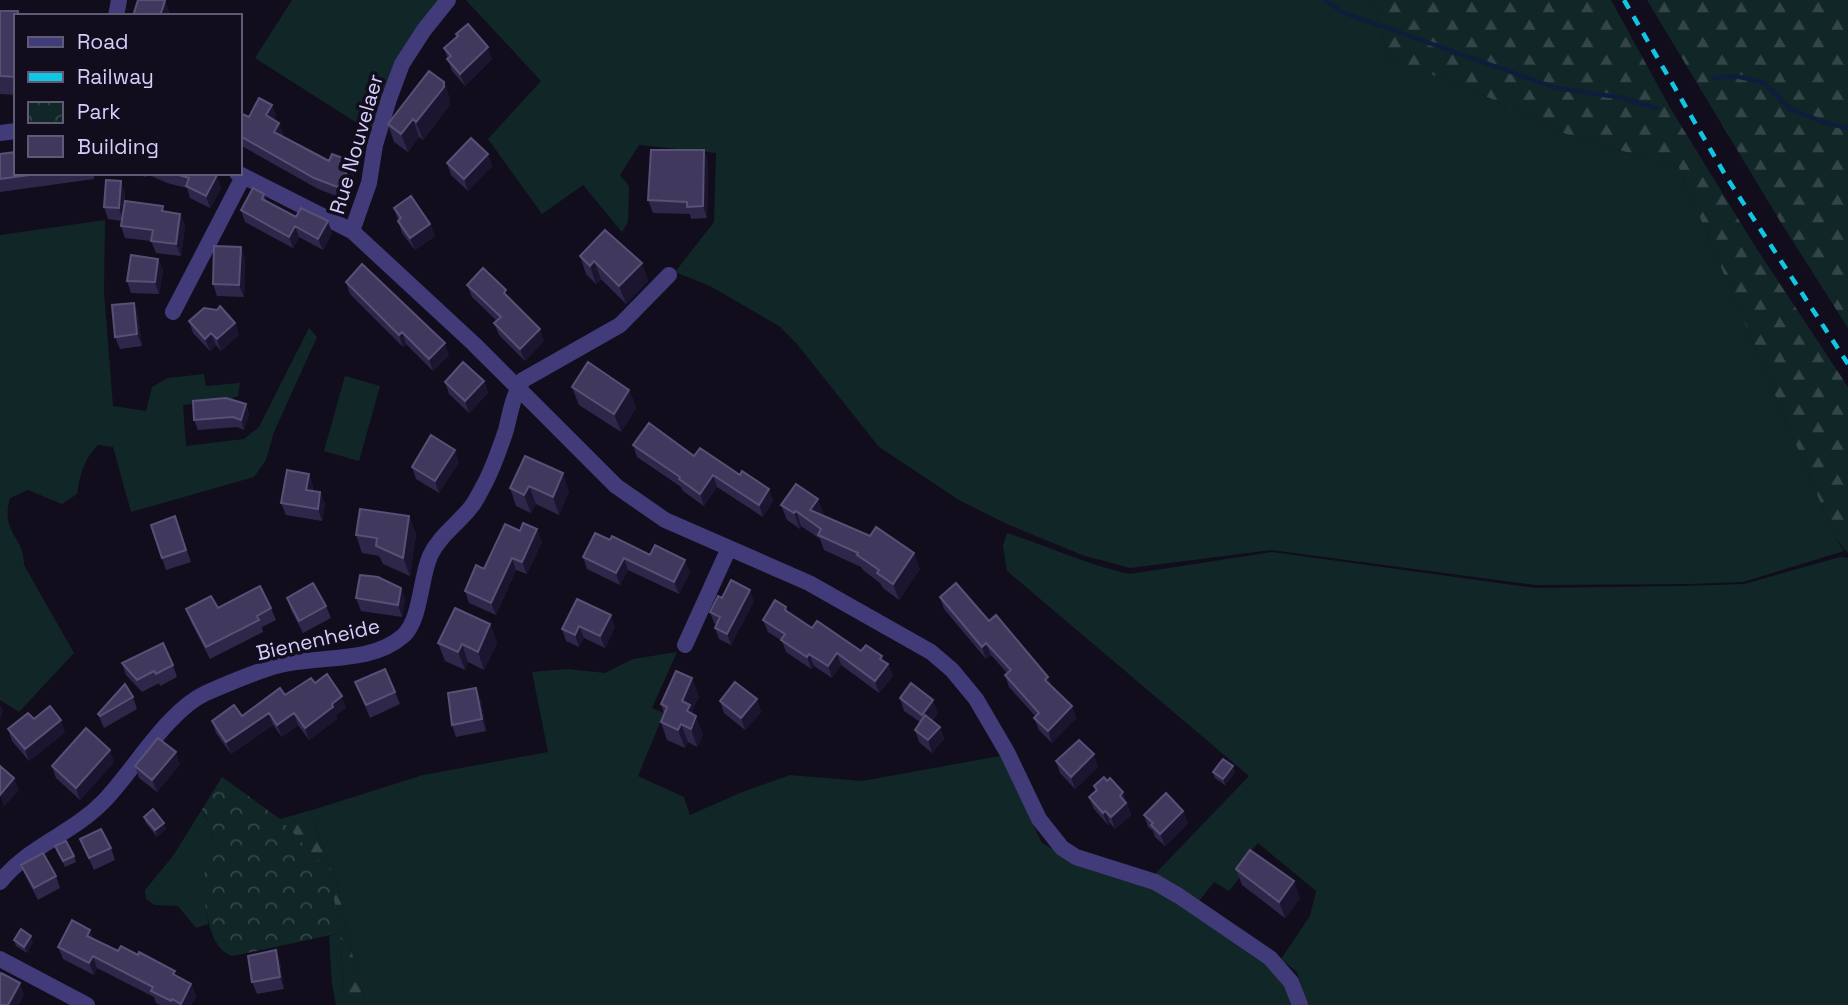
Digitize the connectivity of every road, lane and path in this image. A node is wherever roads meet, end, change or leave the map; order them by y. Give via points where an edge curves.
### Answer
1 (447, 0) edge
2 (240, 175) edge
3 (352, 231) junction
4 (669, 275) dead end
5 (173, 312) dead end
6 (517, 388) junction
7 (729, 548) junction
8 (685, 645) dead end
9 (0, 882) edge
10 (0, 959) edge
11 (87, 1005) edge
12 (1300, 1005) edge

1 - 3 street, Rue Nouvelaer via 402,64
2 - 3 street, Rue Nouvelaer
2 - 5 street, Rue Nouvelaer
3 - 6 street, Rue Nouvelaer
4 - 6 street via 620,325 534,372
6 - 7 street, Rue Nouvelaer via 616,486 666,520
6 - 9 street, Bienenheide via 485,483 471,508 431,554 406,634 375,651 281,665 204,694 171,721 104,801 28,853
7 - 8 street
7 - 12 street, Rue Nouvelaer via 809,583 931,652 976,699 1039,819 1062,848 1076,858 1155,883 1179,896 1270,958 1291,982
10 - 11 street

